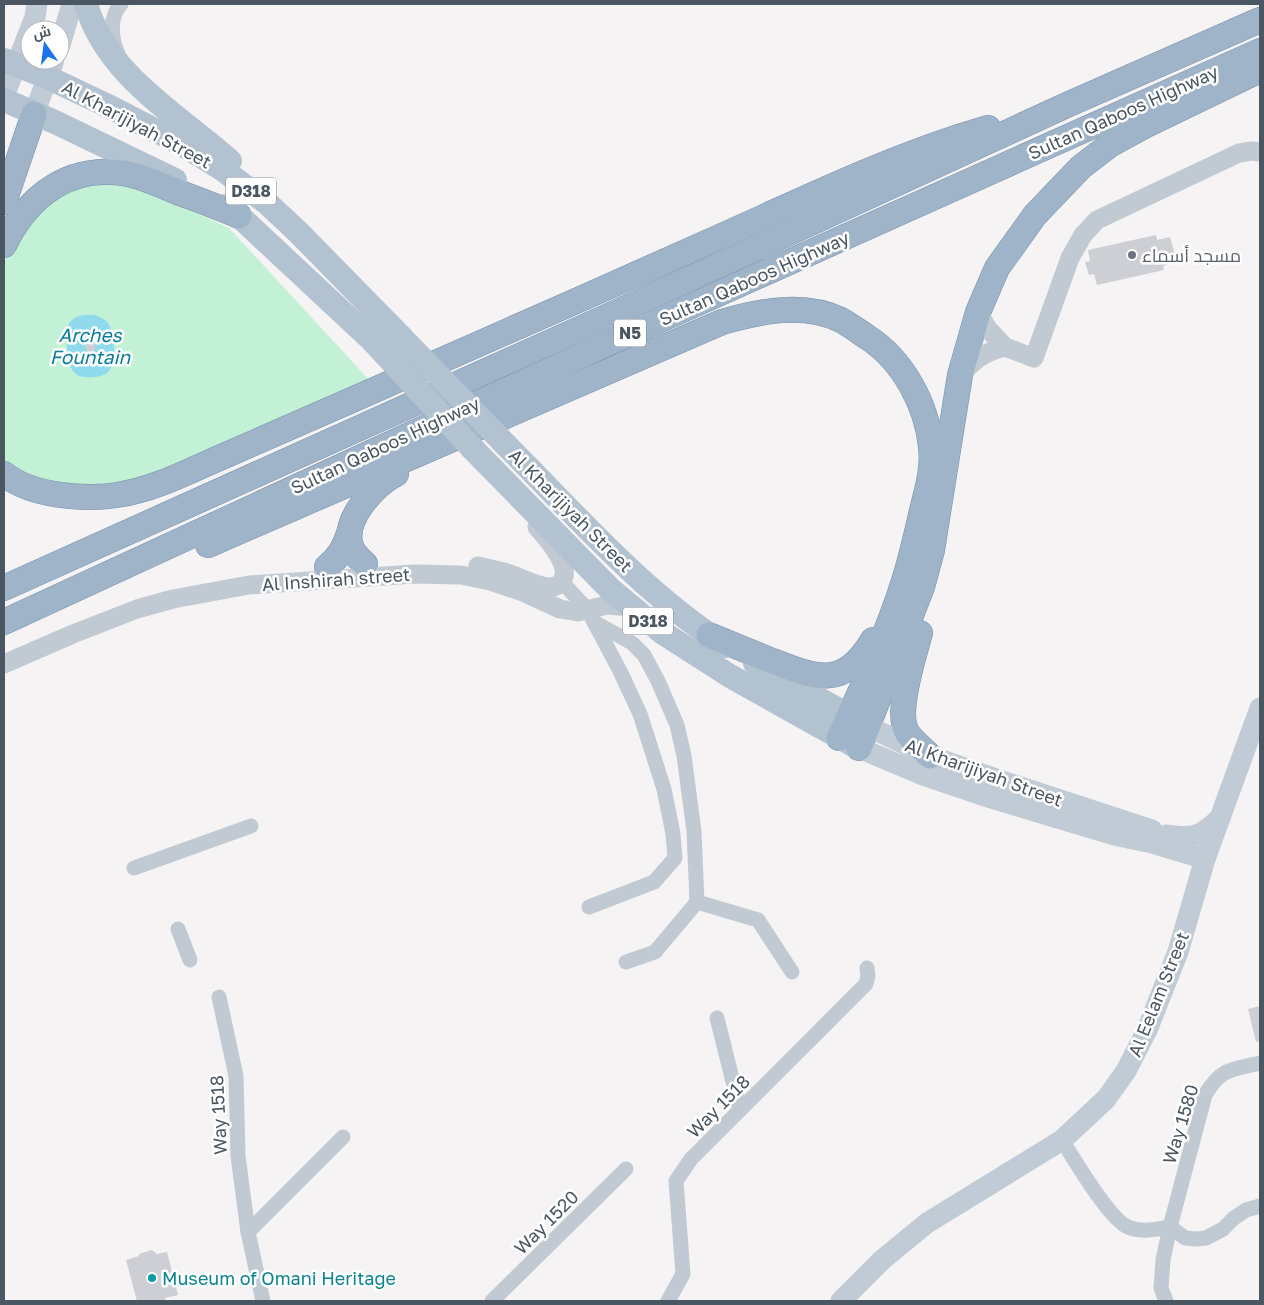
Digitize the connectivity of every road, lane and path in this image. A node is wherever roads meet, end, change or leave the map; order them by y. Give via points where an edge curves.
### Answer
1 (38, 4) edge
2 (72, 4) edge
3 (86, 4) edge
4 (121, 4) edge
5 (67, 20) edge
6 (1260, 20) edge
7 (1260, 51) edge
8 (10, 62) edge
9 (50, 70) edge
10 (54, 70) edge
11 (1260, 70) edge
12 (142, 87) junction
13 (1260, 88) edge
14 (4, 96) edge
15 (4, 100) edge
16 (1069, 104) junction
17 (34, 114) junction
18 (1260, 152) edge
19 (1054, 194) junction
20 (4, 202) edge
21 (267, 203) junction
22 (239, 216) junction
23 (4, 245) edge
24 (978, 312) junction
25 (1005, 347) junction
26 (960, 375) junction
27 (493, 422) junction
28 (494, 470) junction
29 (4, 474) edge
30 (349, 533) junction
31 (365, 564) junction
32 (327, 567) junction
33 (562, 582) junction
34 (286, 583) junction
35 (913, 584) junction
36 (249, 585) junction
37 (4, 588) edge
38 (631, 607) junction
39 (591, 616) junction
40 (4, 623) edge
41 (709, 635) junction
42 (4, 664) edge
43 (1260, 708) edge
44 (854, 732) junction
45 (930, 756) junction
46 (1220, 818) junction
47 (251, 826) dead end
48 (1159, 839) junction
49 (1207, 854) junction
50 (134, 868) dead end
51 (1196, 891) junction
52 (697, 902) junction
53 (589, 906) dead end
54 (178, 929) dead end
55 (190, 960) dead end
56 (626, 962) dead end
57 (866, 968) dead end
58 (792, 972) dead end
59 (219, 997) dead end
60 (717, 1018) dead end
61 (1260, 1063) edge
62 (740, 1110) junction
63 (343, 1136) dead end
64 (1062, 1140) junction
65 (626, 1169) dead end
66 (1260, 1206) edge
67 (1170, 1227) junction
68 (248, 1232) junction
69 (263, 1301) edge
70 (492, 1301) edge
71 (668, 1301) edge
72 (841, 1301) edge
73 (1166, 1301) edge

1 - 8 main road
2 - 5 main road
3 - 12 main road via 100,40 126,74
4 - 12 street via 114,17 113,40 128,70
6 - 16 highway, Sultan Qaboos Highway / N5
7 - 40 highway, Sultan Qaboos Highway / N5 via 604,345
8 - 14 main road
9 - 17 main road
10 - 21 main road, Al Kharijiyah Street / D318 via 222,169
11 - 19 highway via 1111,144
12 - 21 main road via 238,167
13 - 19 highway via 1132,147
15 - 17 main road, Al Kharijiyah Street / D318
16 - 29 highway via 944,140 837,184 320,414 142,489 87,497 54,494 34,489
16 - 37 highway, Sultan Qaboos Highway / N5
17 - 20 highway
17 - 22 main road, Al Kharijiyah Street / D318 via 184,184
18 - 25 street via 1239,153 1097,220 1083,235 1070,258 1034,358
19 - 24 highway via 997,268
21 - 41 main road, Al Kharijiyah Street / D318, bridge via 647,585
22 - 23 highway via 130,175 88,174 49,189 31,203 17,220
22 - 28 main road, Al Kharijiyah Street / D318, bridge via 373,341
24 - 25 street
24 - 26 highway
25 - 26 street via 982,354
26 - 35 highway via 932,550
27 - 30 highway via 386,479 366,498
27 - 35 highway via 722,322 753,313 788,309 840,320 876,342 903,371 927,423 932,448 930,477
27 - 40 highway via 150,569
28 - 33 street via 560,557 564,566
28 - 38 main road, Al Kharijiyah Street / D318
30 - 31 highway via 355,555
30 - 32 highway via 344,549
31 - 32 street, Al Inshirah street
31 - 33 street, Al Inshirah street via 446,562 504,572 547,587 556,587
32 - 34 street via 314,576
32 - 36 street, Al Inshirah street
33 - 39 street
34 - 36 street, Al Inshirah street
34 - 39 street, Al Inshirah street via 414,574 461,575 490,581 560,609
35 - 41 highway via 864,654 852,666 833,675 820,677 802,673
35 - 44 highway via 874,662
35 - 45 highway via 921,630 903,709 907,733
36 - 42 street, Al Inshirah street via 137,609
38 - 39 street, Al Inshirah street via 606,605
38 - 44 main road, Al Kharijiyah Street / D318 via 663,633 730,676
39 - 52 street via 632,643 644,655 677,725 694,831
39 - 53 street via 640,714 664,789 674,834 675,858 654,882
41 - 44 main road, Al Kharijiyah Street / D318
43 - 46 main road, Al Eelam Street
44 - 45 main road, Al Kharijiyah Street / D318
44 - 48 main road, Al Kharijiyah Street / D318 via 923,775 1114,834
45 - 48 main road, Al Kharijiyah Street / D318
46 - 48 main road via 1195,836
46 - 49 main road, Al Eelam Street
47 - 50 street
48 - 49 main road, Al Kharijiyah Street / D318
48 - 51 main road via 1190,874
49 - 51 main road, Al Eelam Street
51 - 64 main road, Al Eelam Street via 1178,952 1147,1030 1126,1071 1106,1099
52 - 56 street via 655,952
52 - 58 street via 758,920
54 - 55 street
57 - 62 street, Way 1518 via 866,984
59 - 68 street, Way 1518 via 236,1076 238,1156
60 - 62 street
61 - 67 street, Way 1580 via 1226,1071 1214,1080 1205,1095
62 - 71 street, Way 1518 via 691,1159 676,1181 683,1274
63 - 68 street
64 - 67 street via 1115,1218 1127,1227 1145,1231
64 - 72 main road, Al Eelam Street via 927,1223 882,1260
65 - 70 street, Way 1520
66 - 67 street via 1246,1210 1224,1229 1206,1238 1185,1238
67 - 73 street, Way 1580 via 1161,1288
68 - 69 street, Way 1518

